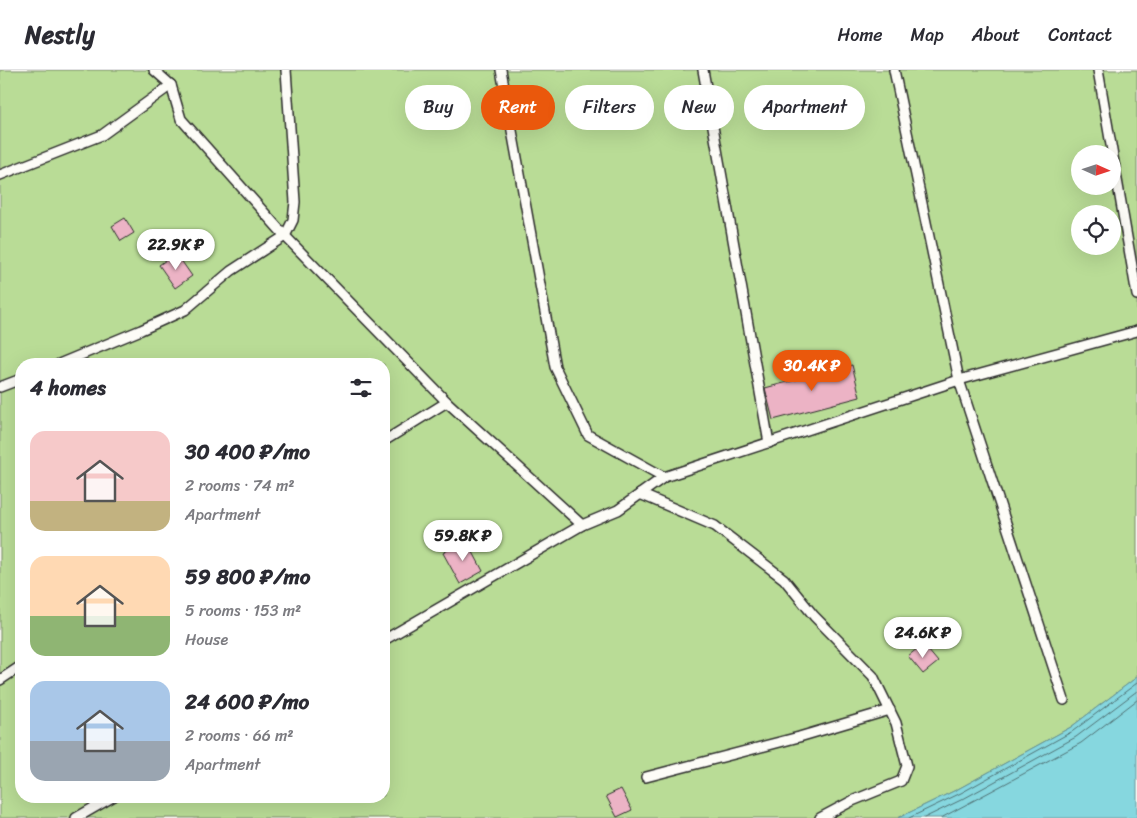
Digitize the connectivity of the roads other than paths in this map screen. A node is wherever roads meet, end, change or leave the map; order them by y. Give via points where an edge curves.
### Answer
1 (154, 70) edge
2 (286, 70) edge
3 (501, 70) edge
4 (703, 70) edge
5 (894, 70) edge
6 (1098, 70) edge
7 (171, 85) junction
8 (0, 175) edge
9 (285, 236) junction
10 (1137, 295) edge
11 (1137, 331) edge
12 (73, 358) edge
13 (959, 380) junction
14 (15, 381) edge
15 (0, 387) edge
16 (448, 402) junction
17 (390, 437) edge
18 (770, 444) junction
19 (664, 478) junction
20 (640, 494) junction
21 (582, 524) junction
22 (390, 636) edge
23 (15, 670) edge
24 (0, 680) edge
25 (1064, 700) dead end
26 (890, 710) junction
27 (646, 776) dead end
28 (102, 803) edge
29 (76, 818) edge
30 (820, 818) edge

1 - 7 lane
2 - 9 lane via 295,202 294,220
3 - 19 lane via 555,366 588,434
4 - 18 lane
5 - 13 lane
6 - 10 lane
7 - 8 lane via 102,135
7 - 9 lane via 182,119
9 - 12 lane via 231,271 185,310
9 - 16 lane
11 - 13 lane
13 - 18 lane
13 - 25 lane
14 - 15 lane
16 - 17 lane
16 - 21 lane
18 - 19 lane
19 - 20 lane
20 - 21 lane via 618,510
20 - 26 lane via 715,526 784,579 814,616 873,676
21 - 22 lane
23 - 24 lane
26 - 27 lane
26 - 30 lane via 907,766 901,781
28 - 29 lane

